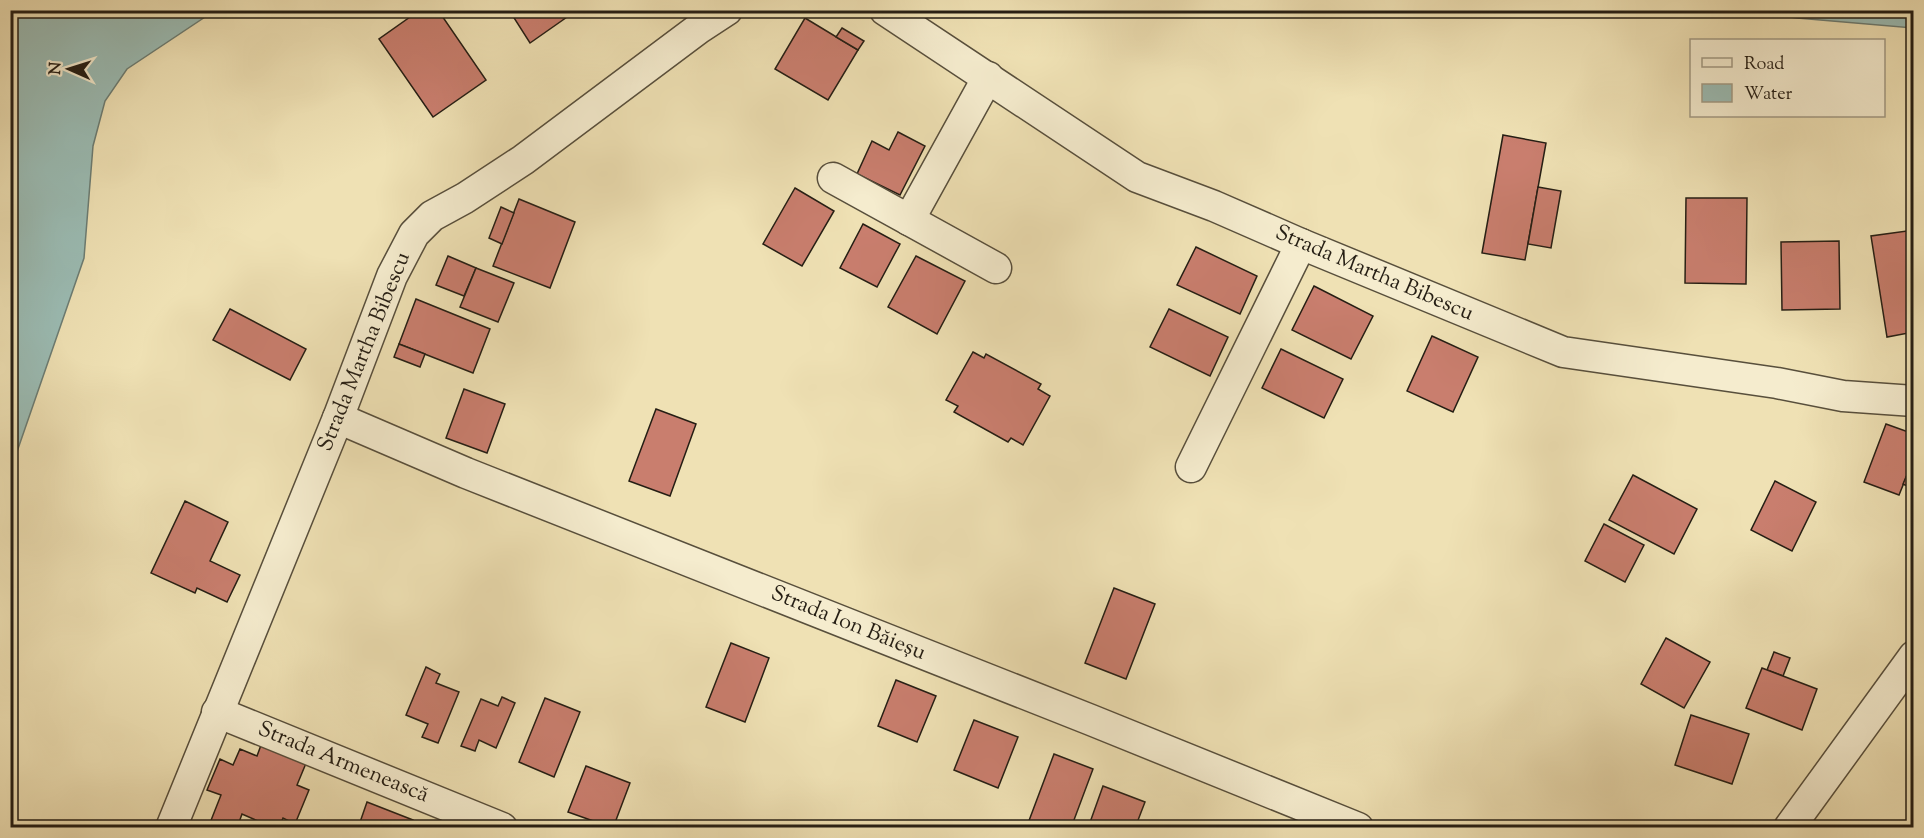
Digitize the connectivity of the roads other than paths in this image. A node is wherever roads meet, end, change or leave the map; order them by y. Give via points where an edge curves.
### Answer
1 (727, 10) edge
2 (885, 10) edge
3 (988, 77) junction
4 (833, 178) dead end
5 (909, 220) junction
6 (1300, 244) junction
7 (996, 268) dead end
8 (1914, 401) edge
9 (338, 418) junction
10 (1191, 467) dead end
11 (1914, 656) edge
12 (217, 712) junction
13 (171, 828) edge
14 (502, 828) edge
15 (1358, 828) edge
16 (1789, 828) edge

1 - 9 street, Strada Martha Bibescu via 523,160 432,216 414,234 392,276
2 - 3 street, Strada Martha Bibescu
3 - 5 street
3 - 6 street, Strada Martha Bibescu via 1137,177
4 - 5 street
5 - 7 street
6 - 8 street, Strada Martha Bibescu via 1563,352 1843,396
6 - 10 street
9 - 12 street, Strada Martha Bibescu
9 - 15 street, Strada Ion Băieșu
11 - 16 street
12 - 13 street, Strada Martha Bibescu
12 - 14 street, Strada Armenească

